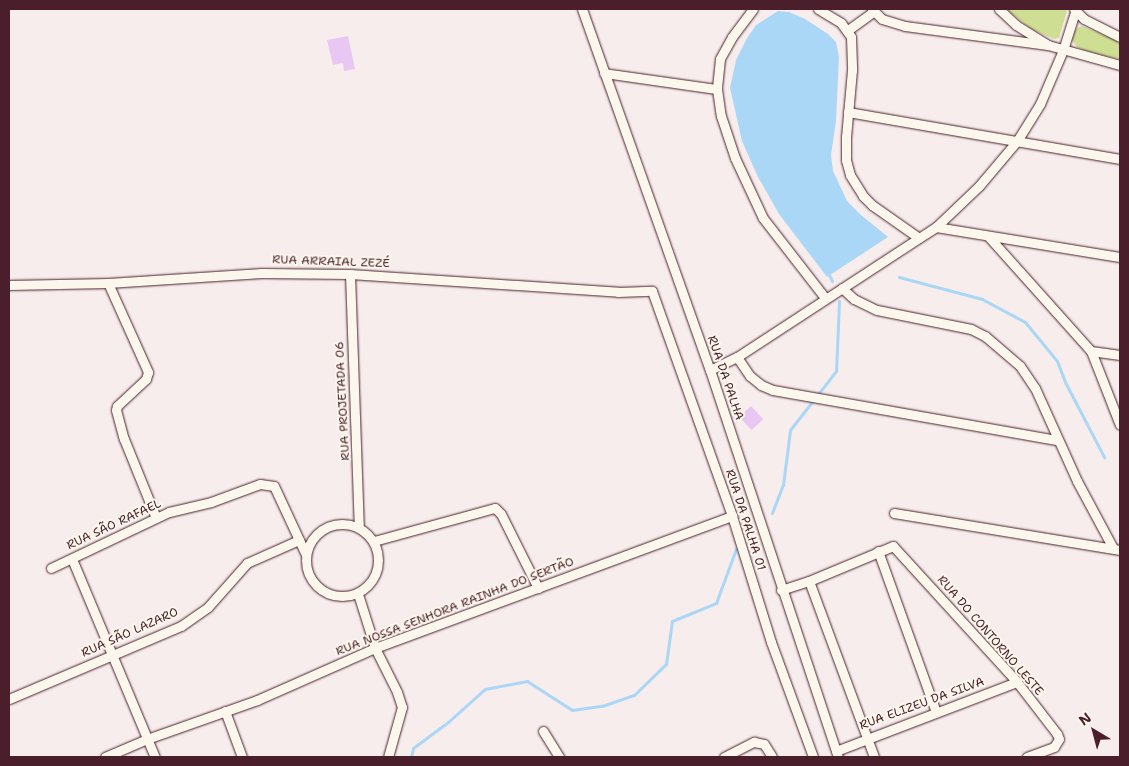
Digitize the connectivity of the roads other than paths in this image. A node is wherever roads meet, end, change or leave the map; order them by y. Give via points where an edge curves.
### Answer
1 (582, 9) edge
2 (753, 9) edge
3 (818, 9) edge
4 (998, 9) edge
5 (873, 10) edge
6 (1075, 10) edge
7 (1016, 25) junction
8 (848, 30) junction
9 (1120, 36) edge
10 (1006, 40) junction
11 (1048, 45) junction
12 (1063, 50) junction
13 (1120, 65) edge
14 (604, 73) junction
15 (717, 90) junction
16 (848, 112) junction
17 (1017, 141) junction
18 (1120, 159) edge
19 (936, 226) junction
20 (988, 236) junction
21 (919, 238) junction
22 (1120, 257) edge
23 (350, 274) junction
24 (108, 283) junction
25 (9, 284) edge
26 (842, 288) junction
27 (652, 290) joint
28 (824, 298) junction
29 (1091, 351) junction
30 (1120, 354) edge
31 (737, 357) junction
32 (710, 370) junction
33 (1120, 425) edge
34 (1058, 440) junction
35 (894, 513) dead end
36 (732, 516) junction
37 (156, 518) junction
38 (359, 527) junction
39 (299, 540) junction
40 (374, 541) junction
41 (1116, 549) edge
42 (878, 551) junction
43 (306, 555) junction
44 (72, 559) junction
45 (51, 568) dead end
46 (809, 581) junction
47 (538, 588) junction
48 (781, 590) junction
49 (358, 594) junction
50 (375, 648) junction
51 (111, 655) junction
52 (1017, 682) junction
53 (9, 699) edge
54 (226, 711) junction
55 (936, 712) junction
56 (543, 731) dead end
57 (867, 738) junction
58 (147, 739) junction
59 (837, 754) edge
60 (105, 757) edge
61 (155, 757) edge
62 (242, 757) edge
63 (388, 757) edge
64 (559, 757) edge
65 (724, 757) edge
66 (772, 757) edge
67 (813, 757) edge
68 (874, 757) edge
69 (1027, 757) edge

1 - 14 street, RUA DA PALHA
2 - 15 street via 720,59
3 - 8 street
4 - 7 street
5 - 8 street
5 - 10 street via 882,20 905,26
6 - 9 street via 1098,27
6 - 12 street
7 - 10 street
7 - 11 street
8 - 16 street via 853,48
10 - 11 street
11 - 12 street
12 - 13 street
12 - 17 street via 1040,104
14 - 15 street
14 - 32 street, RUA DA PALHA
15 - 28 street via 721,116 750,194 763,218
16 - 17 street
16 - 21 street via 846,160 855,184 872,205
17 - 18 street
17 - 19 street via 979,186
19 - 20 street
19 - 21 street
20 - 22 street
20 - 29 street
21 - 26 street
23 - 24 street, RUA ARRAIAL ZEZÉ via 262,273
23 - 27 street, RUA ARRAIAL ZEZÉ via 618,292
23 - 38 street, RUA PROJETADA 06
24 - 25 street, RUA ARRAIAL ZEZÉ
24 - 37 street via 148,372 146,379 116,410 124,439
26 - 28 street
26 - 34 street via 854,299 877,310 971,330 985,336 1020,366 1035,388
27 - 36 street, RUA DA PALHA 01
28 - 31 street
29 - 30 street
29 - 33 street
31 - 32 street
31 - 34 street via 750,376 773,390
32 - 48 street, RUA DA PALHA
34 - 41 street
35 - 41 street
36 - 47 street, RUA NOSSA SENHORA RAINHA DO SERTÃO
36 - 67 street, RUA DA PALHA 01 via 771,642
37 - 39 street, RUA SÃO RAFAEL via 267,484 274,486
37 - 44 street, RUA SÃO RAFAEL
38 - 40 street
38 - 43 street via 350,524 330,526 314,537
39 - 43 street
39 - 51 street, RUA SÃO LAZARO via 247,563 208,608 188,622
40 - 47 street via 495,508
40 - 49 street via 379,563 376,575
42 - 46 street
42 - 52 street, RUA DO CONTORNO LESTE via 893,546
42 - 55 street
43 - 49 street via 308,572 318,588 338,596
44 - 45 street, RUA SÃO RAFAEL
44 - 51 street
46 - 48 street
46 - 57 street
47 - 50 street, RUA NOSSA SENHORA RAINHA DO SERTÃO
48 - 59 street, RUA DA PALHA
49 - 50 street
50 - 54 street, RUA NOSSA SENHORA RAINHA DO SERTÃO
50 - 63 street via 402,707
51 - 53 street, RUA SÃO LAZARO
51 - 58 street
52 - 55 street, RUA ELIZEU DA SILVA
52 - 69 street, RUA DO CONTORNO LESTE via 1057,734 1058,743 1054,747
54 - 58 street, RUA NOSSA SENHORA RAINHA DO SERTÃO
54 - 62 street
55 - 57 street, RUA ELIZEU DA SILVA
56 - 64 street
57 - 59 street, RUA ELIZEU DA SILVA
57 - 68 street
58 - 60 street, RUA NOSSA SENHORA RAINHA DO SERTÃO
58 - 61 street
65 - 66 street via 754,742 764,744

